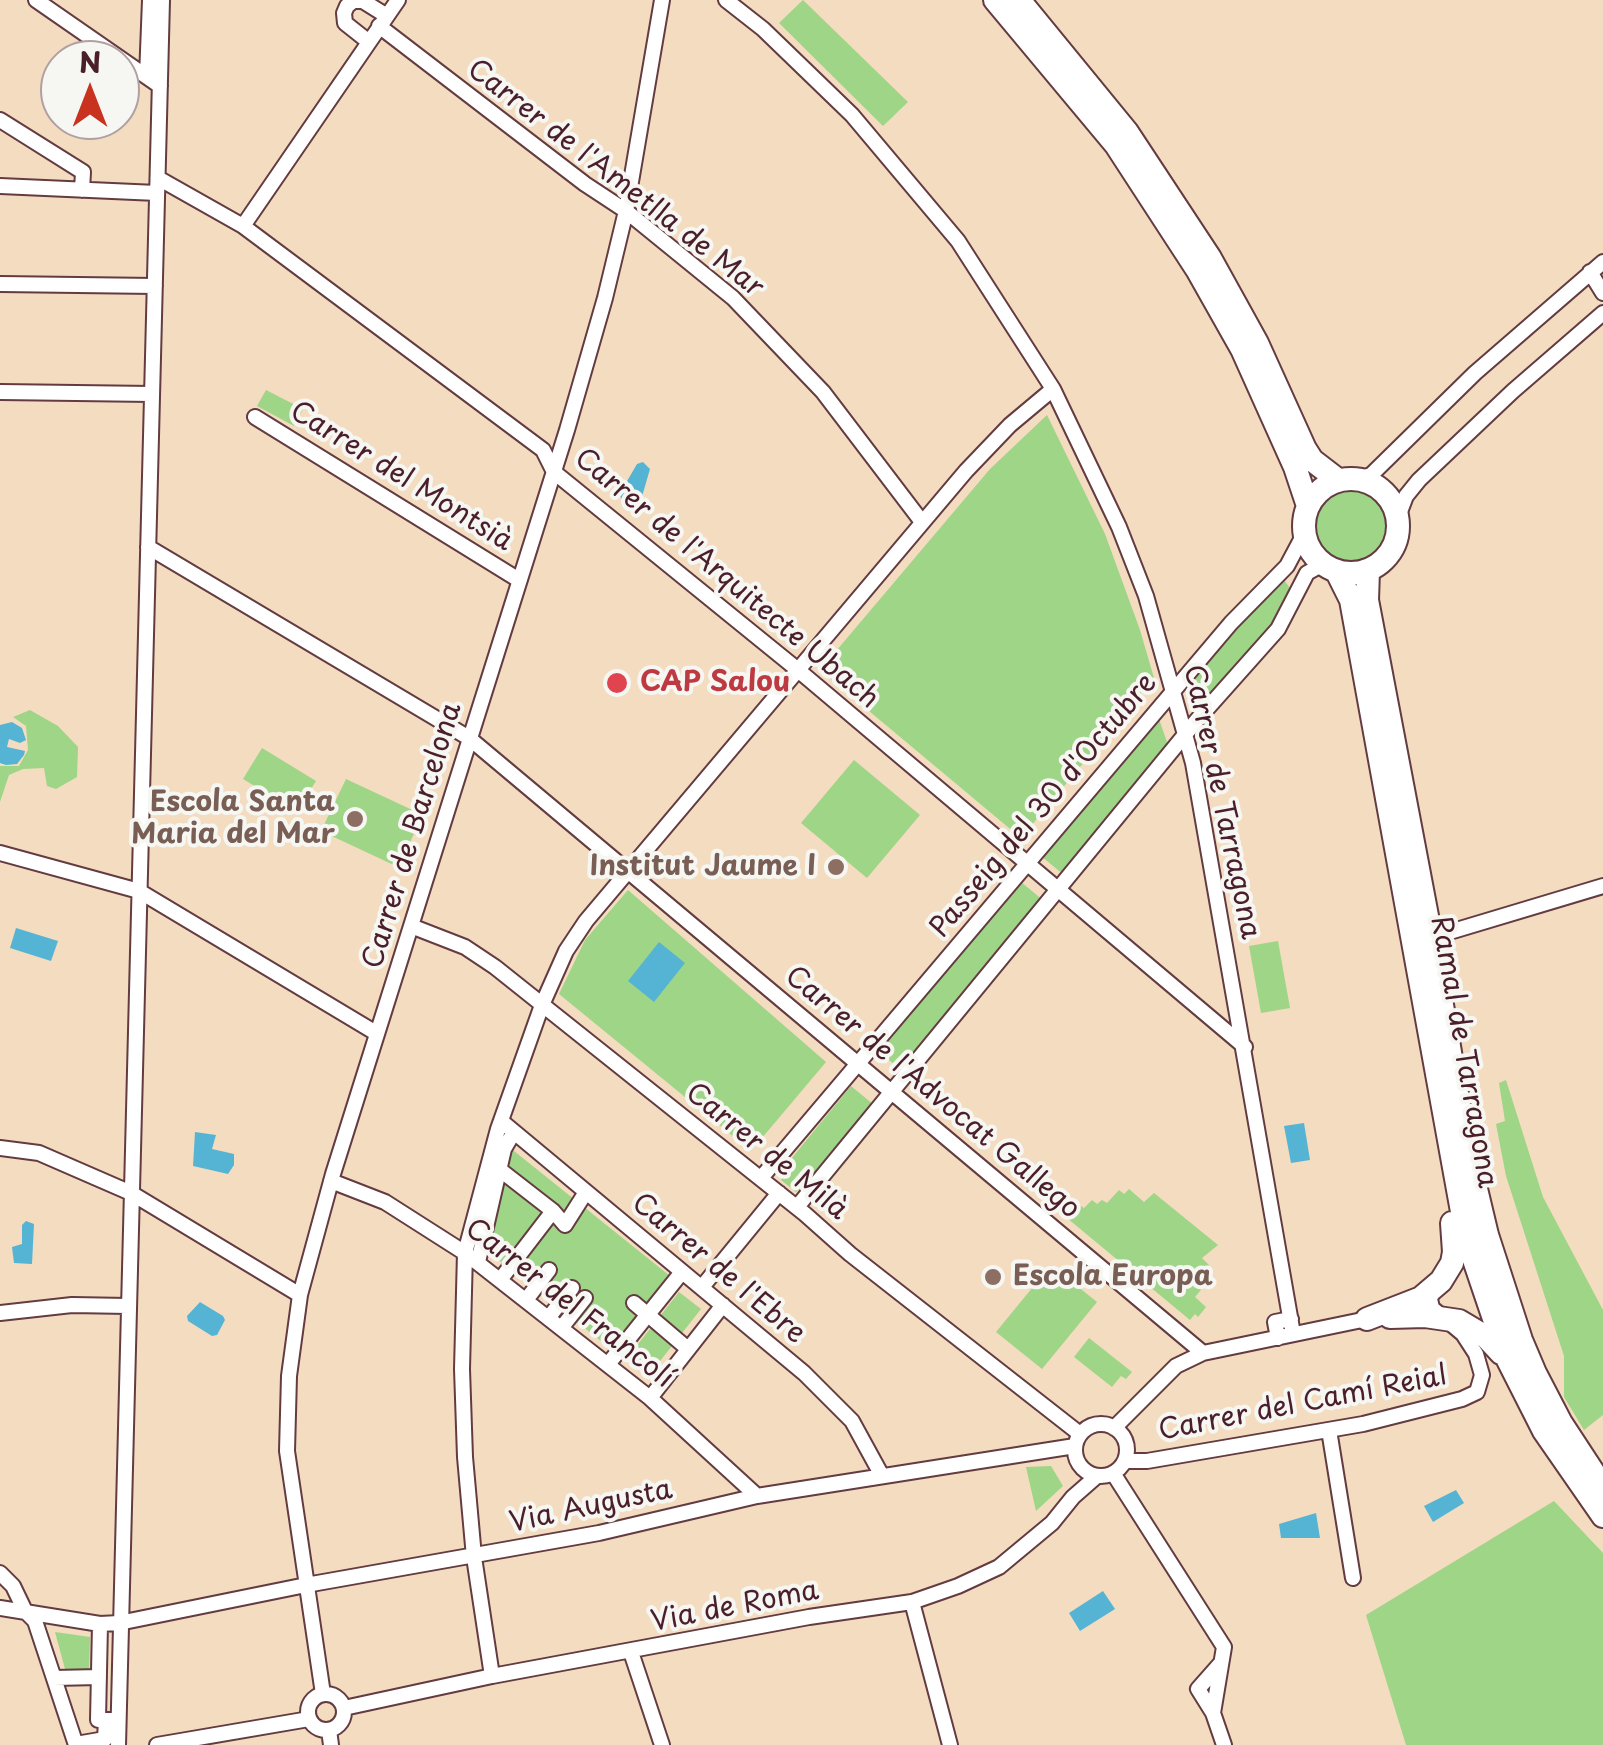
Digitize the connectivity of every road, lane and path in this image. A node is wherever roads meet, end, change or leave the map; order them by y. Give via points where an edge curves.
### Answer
1 (36, 0) edge
2 (150, 0) edge
3 (162, 0) edge
4 (398, 0) edge
5 (662, 0) edge
6 (726, 0) edge
7 (996, 0) edge
8 (1019, 0) edge
9 (383, 21) junction
10 (369, 42) junction
11 (154, 81) junction
12 (0, 120) edge
13 (0, 186) edge
14 (158, 186) junction
15 (82, 190) junction
16 (626, 212) junction
17 (242, 226) junction
18 (1603, 262) edge
19 (1590, 272) junction
20 (0, 284) edge
21 (155, 286) junction
22 (1603, 293) edge
23 (1603, 313) edge
24 (1052, 389) junction
25 (0, 392) edge
26 (152, 394) junction
27 (256, 416) dead end
28 (554, 472) junction
29 (1349, 480) junction
30 (1308, 506) junction
31 (1398, 517) junction
32 (922, 522) junction
33 (1304, 534) junction
34 (148, 548) junction
35 (1330, 568) junction
36 (1368, 570) junction
37 (519, 580) junction
38 (798, 670) junction
39 (1175, 690) junction
40 (1187, 734) junction
41 (469, 738) junction
42 (0, 853) edge
43 (1028, 865) junction
44 (630, 871) junction
45 (1603, 886) edge
46 (1057, 888) junction
47 (138, 891) junction
48 (410, 926) junction
49 (1453, 931) dead end
50 (542, 1005) junction
51 (376, 1033) junction
52 (1245, 1047) junction
53 (860, 1065) junction
54 (891, 1091) junction
55 (1440, 1100) junction
56 (501, 1122) junction
57 (514, 1132) junction
58 (0, 1148) edge
59 (499, 1169) junction
60 (761, 1178) junction
61 (331, 1181) junction
62 (130, 1192) junction
63 (586, 1192) junction
64 (780, 1194) junction
65 (796, 1207) junction
66 (553, 1211) junction
67 (471, 1258) junction
68 (549, 1270) dead end
69 (682, 1272) junction
70 (500, 1280) junction
71 (702, 1288) junction
72 (1433, 1290) junction
73 (300, 1294) junction
74 (526, 1300) junction
75 (634, 1303) dead end
76 (723, 1305) junction
77 (128, 1306) junction
78 (0, 1313) edge
79 (648, 1314) junction
80 (549, 1318) junction
81 (1367, 1319) junction
82 (1450, 1323) junction
83 (1281, 1327) junction
84 (562, 1328) junction
85 (688, 1349) junction
86 (1203, 1354) junction
87 (1508, 1360) junction
88 (608, 1364) junction
89 (650, 1398) junction
90 (1543, 1410) junction
91 (1114, 1428) junction
92 (1329, 1430) junction
93 (1078, 1440) junction
94 (1125, 1461) junction
95 (1114, 1473) junction
96 (881, 1474) junction
97 (1097, 1476) junction
98 (1596, 1482) edge
99 (757, 1496) junction
100 (1603, 1516) edge
101 (474, 1557) junction
102 (0, 1573) edge
103 (1352, 1578) dead end
104 (306, 1586) junction
105 (912, 1602) junction
106 (0, 1608) edge
107 (24, 1611) junction
108 (119, 1623) junction
109 (100, 1624) junction
110 (631, 1652) junction
111 (492, 1676) junction
112 (98, 1677) junction
113 (54, 1678) junction
114 (323, 1694) junction
115 (344, 1708) junction
116 (309, 1718) junction
117 (68, 1721) junction
118 (107, 1721) junction
119 (330, 1738) edge
120 (205, 1741) edge
121 (76, 1744) edge
122 (118, 1745) edge
123 (157, 1745) edge
124 (662, 1745) edge
125 (950, 1745) edge
126 (1224, 1745) edge

1 - 11 street
2 - 11 street
3 - 11 street
4 - 9 street
5 - 16 street, Carrer de Barcelona
6 - 24 street, Carrer de Tarragona via 852,116 940,217
7 - 30 main road via 1116,145 1198,271 1242,348
8 - 29 main road via 1127,132 1210,258 1305,450
9 - 10 street
9 - 10 street via 360,0 346,8 346,24
9 - 16 street, Carrer de l'Ametlla de Mar
10 - 17 street
11 - 14 street
12 - 15 street via 83,172
13 - 15 street
14 - 15 street
14 - 17 street, Carrer de l'Arquitecte Ubach
14 - 21 street
16 - 28 street, Carrer de Barcelona
16 - 32 street, Carrer de l'Ametlla de Mar via 733,298 824,392
17 - 28 street, Carrer de l'Arquitecte Ubach via 543,450
18 - 19 street
19 - 22 street
19 - 29 street via 1371,475
20 - 21 street
21 - 26 street
23 - 31 street via 1419,480
24 - 32 street via 988,447
24 - 39 street, Carrer de Tarragona via 1119,527
25 - 26 street
26 - 34 street
27 - 37 street, Carrer del Montsià
28 - 37 street, Carrer de Barcelona
28 - 38 street, Carrer de l'Arquitecte Ubach
29 - 30 main road via 1320,490
29 - 31 main road via 1385,492
30 - 33 main road
31 - 36 main road via 1396,544
32 - 38 street
33 - 35 main road
33 - 39 street, Passeig del 30 d'Octubre via 1287,566
34 - 41 street, Carrer de l'Advocat Gallego
34 - 47 street
35 - 36 main road
35 - 40 street via 1313,569 1302,581 1278,629
35 - 55 main road, Ramal de Tarragona via 1350,600
36 - 90 main road, Ramal de Tarragona via 1366,600 1466,1146
37 - 41 street, Carrer de Barcelona
38 - 43 street, Carrer de l'Arquitecte Ubach
38 - 44 street
39 - 40 street, Carrer de Tarragona
39 - 43 street, Passeig del 30 d'Octubre
40 - 46 street
40 - 52 street, Carrer de Tarragona
41 - 44 street, Carrer de l'Advocat Gallego
41 - 48 street, Carrer de Barcelona
42 - 47 street
43 - 46 street, Carrer de l'Arquitecte Ubach
43 - 53 street, Passeig del 30 d'Octubre
44 - 50 street via 575,935
44 - 53 street, Carrer de l'Advocat Gallego
45 - 49 street
46 - 52 street, Carrer de l'Arquitecte Ubach
46 - 54 street
47 - 51 street
47 - 62 street
48 - 50 street, Carrer de Milà via 464,947
48 - 51 street, Carrer de Barcelona
50 - 56 street
50 - 60 street, Carrer de Milà
51 - 61 street, Carrer de Barcelona
52 - 83 street, Carrer de Tarragona
53 - 54 street, Carrer de l'Advocat Gallego
53 - 60 street, Passeig del 30 d'Octubre
54 - 65 street
54 - 86 street, Carrer de l'Advocat Gallego
55 - 72 main road via 1454,1243 1448,1272
55 - 87 main road, Ramal de Tarragona via 1468,1239
56 - 57 street, Carrer de l'Ebre
56 - 67 street
57 - 59 street
57 - 63 street, Carrer de l'Ebre
58 - 62 street via 40,1152
59 - 66 street
59 - 67 street
60 - 64 street, Carrer de Milà
61 - 67 street, Carrer del Francolí via 385,1202
61 - 73 street, Carrer de Barcelona
62 - 73 street
62 - 77 street
63 - 66 street via 564,1224
63 - 69 street, Carrer de l'Ebre
64 - 65 street, Carrer de Milà
64 - 71 street
65 - 93 street, Carrer de Milà
66 - 70 street
67 - 70 street, Carrer del Francolí
67 - 101 street via 462,1369
68 - 74 street
69 - 71 street, Carrer de l'Ebre
69 - 79 street
70 - 74 street, Carrer del Francolí
71 - 76 street, Carrer de l'Ebre
72 - 81 main road
72 - 82 street via 1430,1303
73 - 104 street, Carrer de Barcelona via 286,1424
74 - 80 street, Carrer del Francolí
75 - 79 street
76 - 85 street
76 - 96 street, Carrer de l'Ebre via 852,1422
77 - 78 street
77 - 108 street
79 - 85 street
79 - 88 street
80 - 84 street, Carrer del Francolí
80 - 84 street via 579,1293
81 - 82 main road
81 - 83 street
82 - 87 main road via 1466,1323
82 - 92 street, Carrer del Camí Reial via 1481,1367 1477,1392
83 - 86 street
84 - 88 street, Carrer del Francolí
85 - 89 street
86 - 91 street via 1176,1366
87 - 90 main road, Ramal de Tarragona
88 - 89 street, Carrer del Francolí
89 - 99 street, Carrer del Francolí
90 - 98 main road, Ramal de Tarragona
91 - 93 street via 1100,1424
91 - 94 street via 1124,1439
92 - 94 street, Carrer del Camí Reial
92 - 103 street
93 - 96 street, Via Augusta
93 - 97 street via 1080,1466
94 - 95 street
95 - 97 street
95 - 126 street via 1224,1647 1213,1713
96 - 99 street, Via Augusta
97 - 105 street, Via de Roma via 999,1567
98 - 100 main road, Ramal de Tarragona
99 - 101 street, Via Augusta
101 - 104 street, Via Augusta
101 - 111 street
102 - 107 street
104 - 108 street, Via Augusta
104 - 114 street, Carrer de Barcelona
105 - 110 street, Via de Roma
105 - 125 street
106 - 107 street, Via Augusta
107 - 109 street, Via Augusta
107 - 113 street via 35,1620
108 - 109 street, Via Augusta
108 - 118 street
109 - 112 street
110 - 111 street, Via de Roma
110 - 124 street
111 - 115 street, Via de Roma
112 - 113 street
112 - 118 street
113 - 117 street
114 - 115 street via 334,1695
114 - 116 street via 310,1703
115 - 119 street
116 - 119 street
116 - 120 street
117 - 118 street
117 - 121 street
118 - 121 street via 105,1739
118 - 122 street
120 - 123 street

